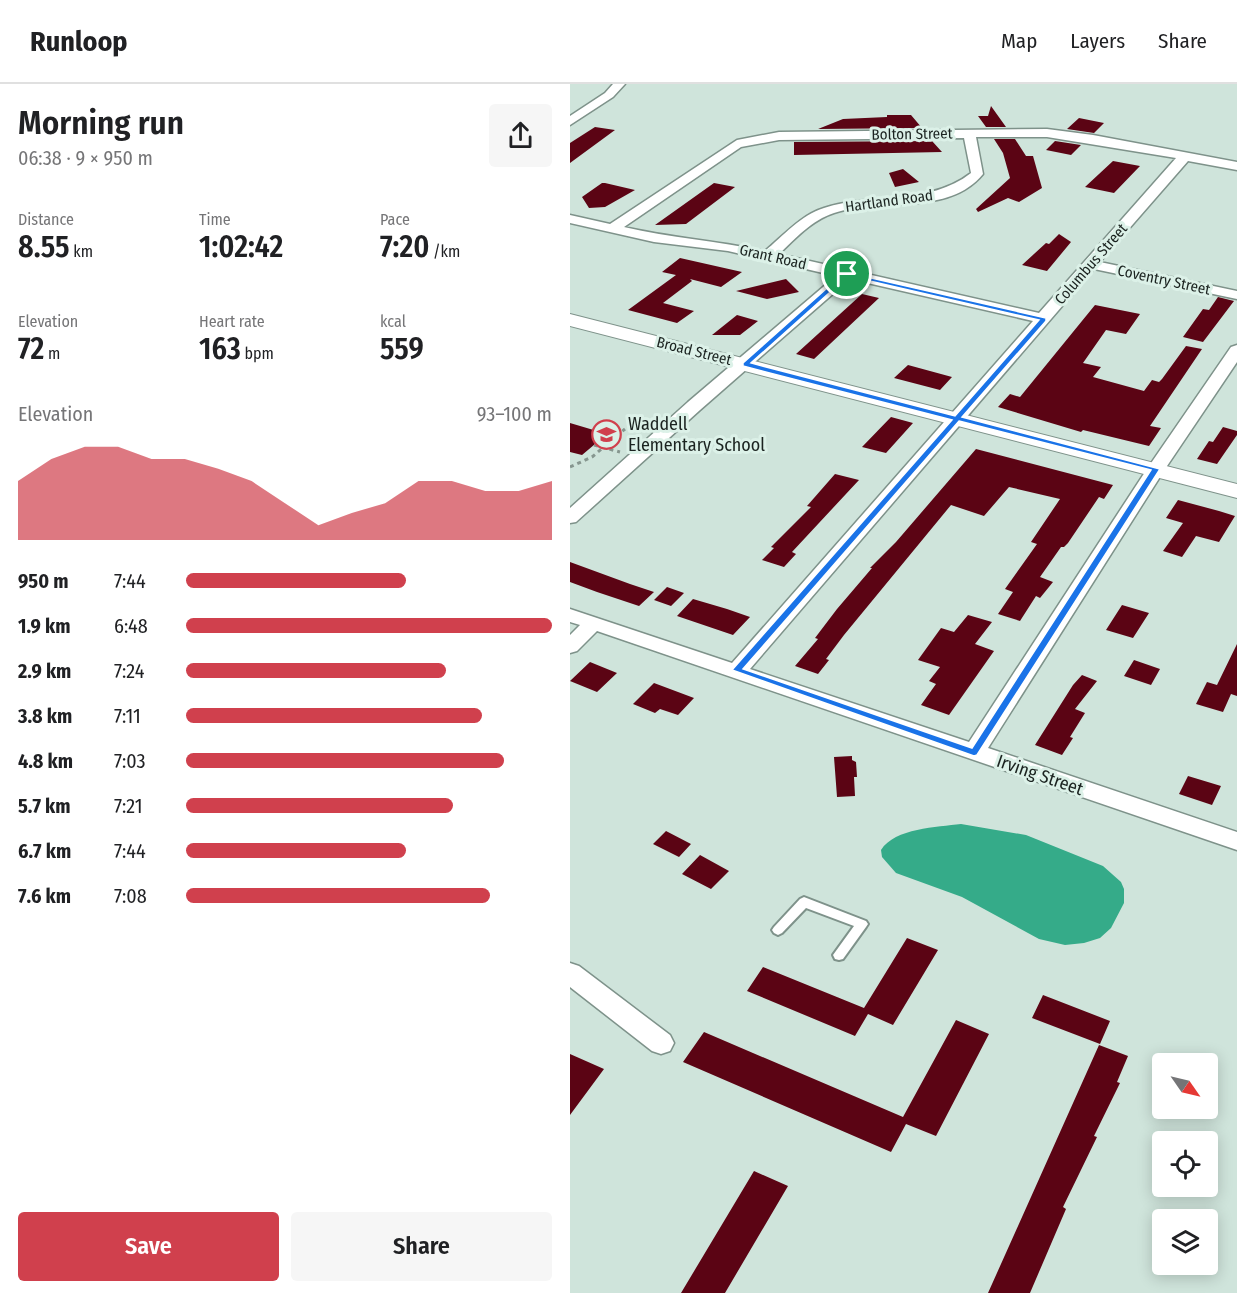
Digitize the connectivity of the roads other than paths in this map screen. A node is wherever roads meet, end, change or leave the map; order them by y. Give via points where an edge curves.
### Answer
1 (619, 84) edge
2 (570, 121) edge
3 (969, 133) junction
4 (1184, 157) junction
5 (1237, 166) edge
6 (570, 219) edge
7 (612, 229) junction
8 (768, 256) junction
9 (1090, 264) junction
10 (847, 274) junction
11 (1237, 296) edge
12 (1044, 319) junction
13 (570, 320) edge
14 (1237, 350) edge
15 (745, 364) junction
16 (957, 418) junction
17 (1156, 469) junction
18 (1237, 491) edge
19 (570, 518) edge
20 (570, 615) edge
21 (594, 623) junction
22 (570, 646) edge
23 (736, 670) junction
24 (974, 753) junction
25 (1237, 841) edge
26 (778, 930) dead end
27 (839, 955) dead end
28 (570, 973) edge
29 (661, 1043) dead end

1 - 2 street via 609,96
3 - 4 street, Bolton Street via 1069,135
3 - 7 street, Bolton Street via 779,136 748,141 720,154
3 - 8 street, Hartland Road via 977,174 961,187 944,194 825,212
4 - 5 street, Bolton Street
4 - 9 street, Columbus Street
6 - 7 street, Grant Road
7 - 8 street, Grant Road
8 - 10 street, Grant Road
9 - 11 street, Coventry Street
9 - 12 street, Columbus Street
10 - 12 street, Grant Road
10 - 15 street
12 - 16 street, Columbus Street
13 - 15 street, Broad Street
14 - 17 street
15 - 16 street, Broad Street
15 - 19 street
16 - 17 street, Broad Street
16 - 23 street, Columbus Street
17 - 18 street, Broad Street
17 - 24 street
20 - 21 street, Irving Street
21 - 22 street
21 - 23 street, Irving Street
23 - 24 street, Irving Street
24 - 25 street, Irving Street
26 - 27 lane via 804,902 862,924
28 - 29 street

